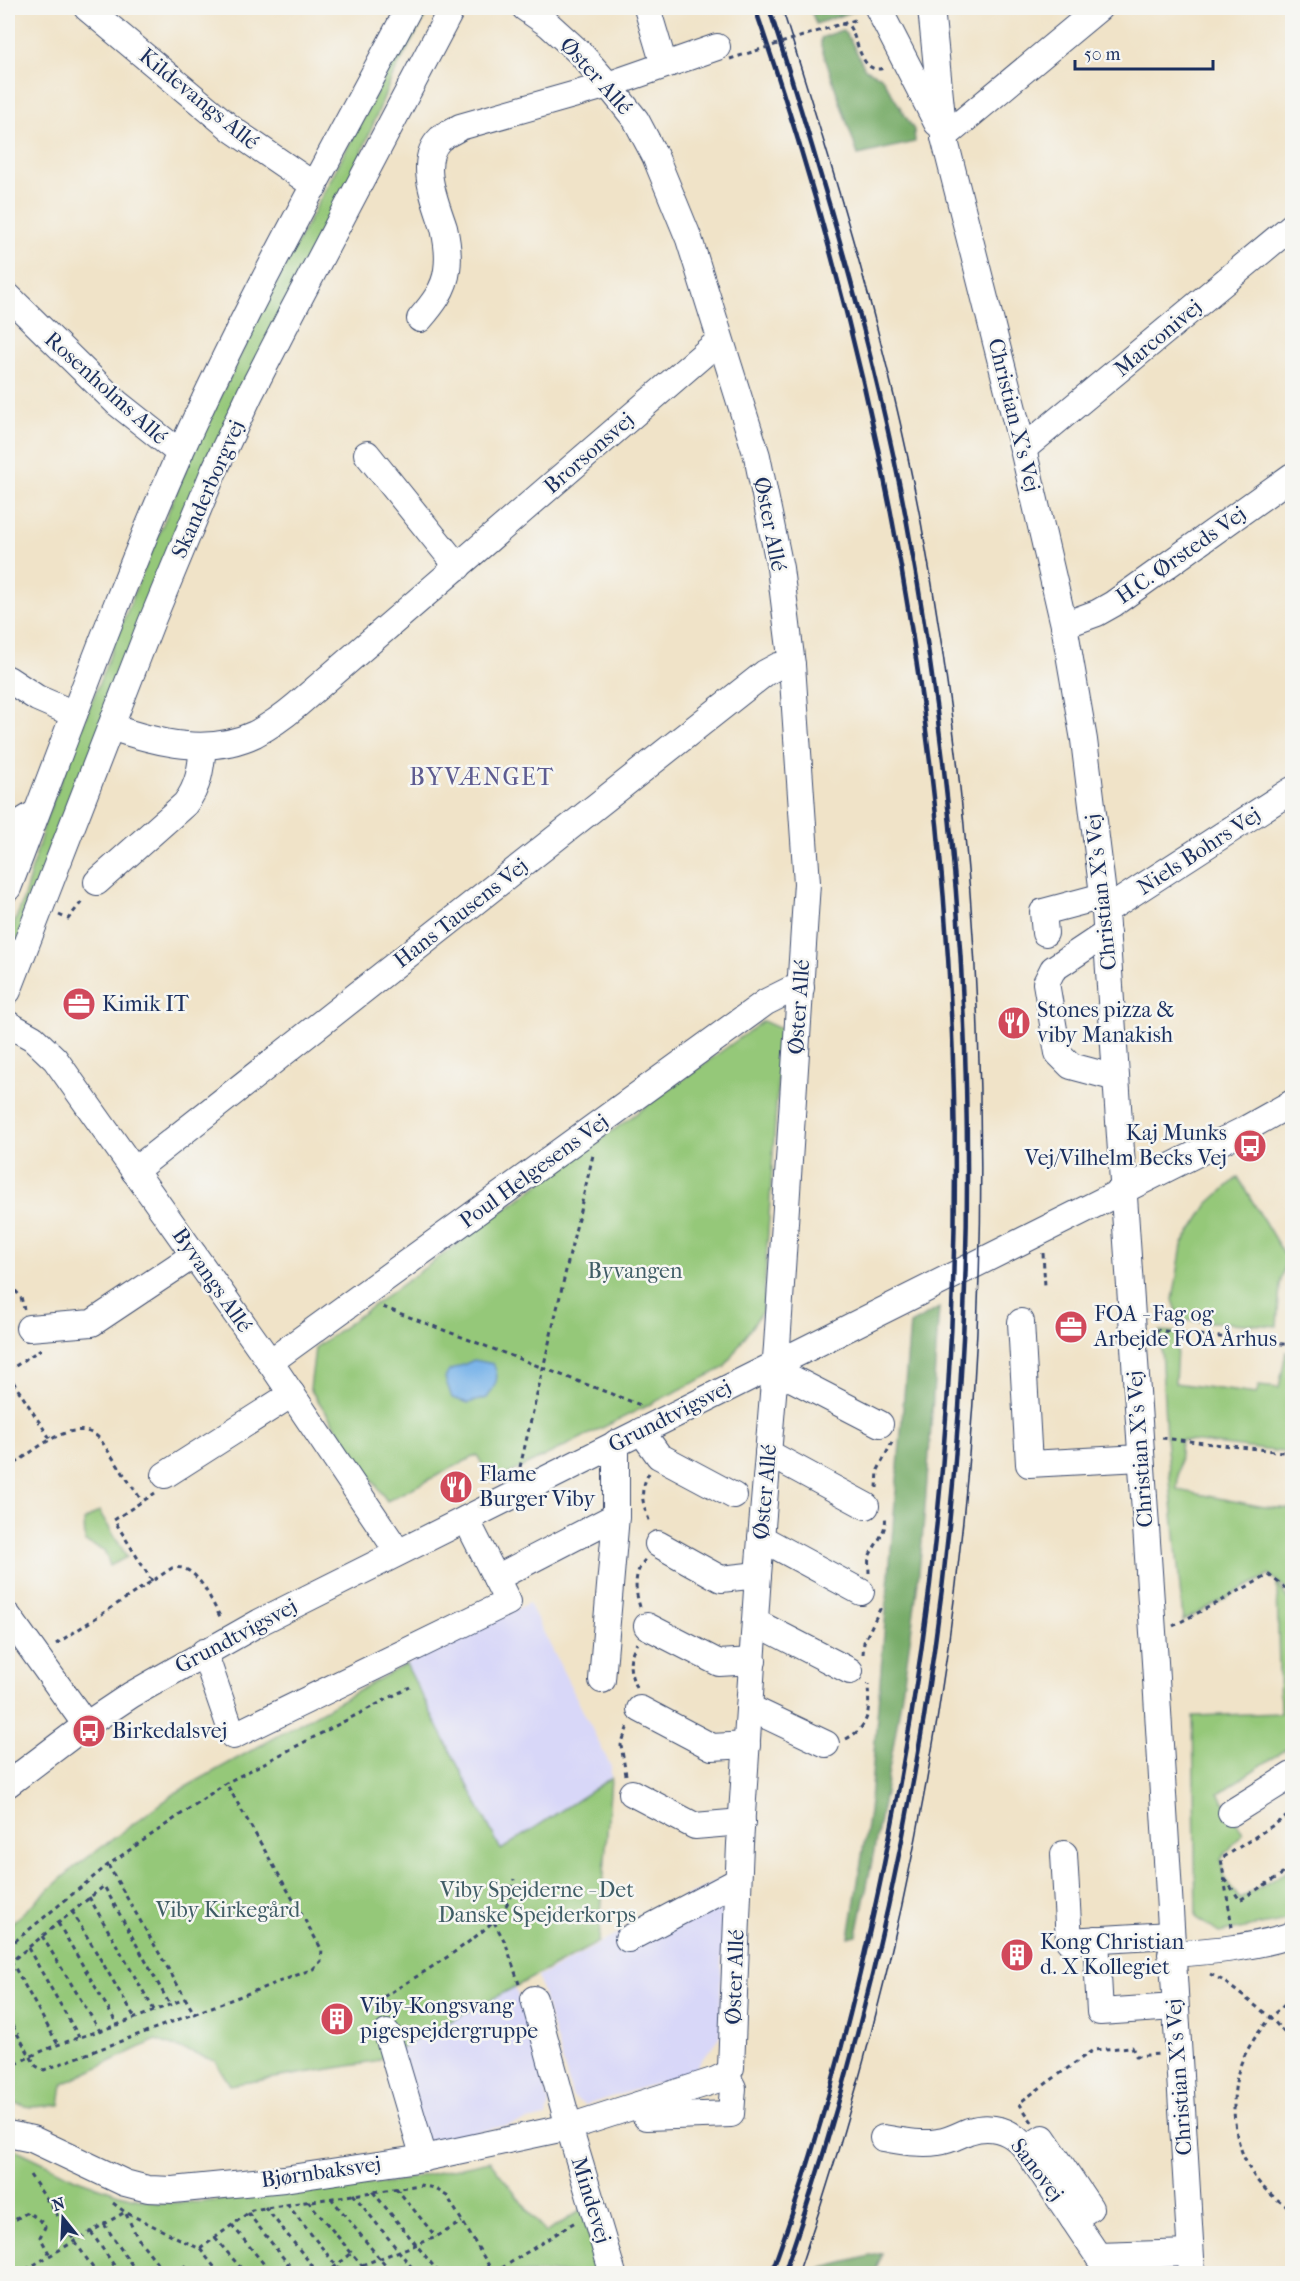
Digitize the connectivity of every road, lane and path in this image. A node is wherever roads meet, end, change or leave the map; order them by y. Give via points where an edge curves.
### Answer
1 (87, 8) edge
2 (409, 8) edge
3 (452, 8) edge
4 (525, 8) edge
5 (647, 8) edge
6 (878, 8) edge
7 (931, 8) edge
8 (1099, 8) edge
9 (852, 21) dead end
10 (841, 24) junction
11 (724, 53) joint
12 (906, 62) junction
13 (664, 65) junction
14 (608, 85) junction
15 (944, 137) junction
16 (315, 186) junction
17 (1293, 226) edge
18 (8, 296) edge
19 (420, 319) dead end
20 (720, 340) junction
21 (1023, 449) junction
22 (180, 453) junction
23 (368, 454) dead end
24 (1293, 476) edge
25 (458, 567) junction
26 (1064, 625) junction
27 (792, 665) junction
28 (8, 680) edge
29 (74, 714) junction
30 (111, 727) junction
31 (203, 746) junction
32 (1293, 790) edge
33 (36, 813) junction
34 (8, 830) edge
35 (97, 882) joint
36 (8, 888) edge
37 (40, 908) junction
38 (1105, 913) junction
39 (1045, 933) dead end
40 (801, 988) junction
41 (8, 991) edge
42 (8, 1024) edge
43 (1116, 1078) junction
44 (1292, 1103) edge
45 (601, 1122) junction
46 (134, 1171) junction
47 (1123, 1190) junction
48 (1041, 1230) junction
49 (194, 1255) junction
50 (8, 1286) edge
51 (1045, 1286) dead end
52 (359, 1298) junction
53 (1021, 1322) dead end
54 (1132, 1327) junction
55 (29, 1328) joint
56 (1293, 1345) edge
57 (270, 1362) junction
58 (543, 1368) junction
59 (775, 1371) junction
60 (8, 1374) edge
61 (292, 1394) junction
62 (670, 1416) junction
63 (880, 1424) dead end
64 (641, 1431) junction
65 (51, 1440) junction
66 (616, 1443) junction
67 (1140, 1447) junction
68 (768, 1453) junction
69 (1293, 1454) edge
70 (8, 1469) edge
71 (165, 1475) dead end
72 (513, 1495) junction
73 (735, 1496) dead end
74 (142, 1501) dead end
75 (866, 1506) dead end
76 (616, 1516) junction
77 (466, 1519) junction
78 (761, 1538) junction
79 (658, 1544) dead end
80 (398, 1552) junction
81 (758, 1575) junction
82 (496, 1578) junction
83 (861, 1592) dead end
84 (1292, 1598) edge
85 (8, 1616) edge
86 (1190, 1617) dead end
87 (755, 1622) junction
88 (646, 1626) dead end
89 (232, 1637) junction
90 (204, 1652) junction
91 (37, 1657) junction
92 (753, 1661) junction
93 (850, 1671) dead end
94 (602, 1680) dead end
95 (410, 1687) dead end
96 (640, 1708) dead end
97 (750, 1708) junction
98 (86, 1725) junction
99 (826, 1744) dead end
100 (747, 1745) junction
101 (1293, 1775) edge
102 (226, 1783) junction
103 (8, 1784) edge
104 (632, 1794) dead end
105 (1231, 1813) dead end
106 (1293, 1813) edge
107 (742, 1822) junction
108 (1064, 1854) dead end
109 (108, 1865) junction
110 (1293, 1868) edge
111 (1224, 1878) junction
112 (514, 1880) dead end
113 (738, 1881) junction
114 (89, 1898) junction
115 (72, 1911) junction
116 (494, 1922) junction
117 (58, 1923) junction
118 (1231, 1923) dead end
119 (1293, 1935) edge
120 (42, 1936) junction
121 (628, 1939) dead end
122 (1096, 1939) junction
123 (1171, 1945) junction
124 (8, 1947) edge
125 (28, 1948) junction
126 (11, 1961) junction
127 (8, 1964) edge
128 (1222, 1980) dead end
129 (185, 1999) junction
130 (534, 1999) joint
131 (1293, 1999) edge
132 (170, 2005) junction
133 (1175, 2007) junction
134 (154, 2011) junction
135 (195, 2015) junction
136 (1270, 2017) junction
137 (8, 2018) edge
138 (135, 2018) junction
139 (117, 2024) junction
140 (100, 2031) junction
141 (387, 2033) joint
142 (79, 2037) junction
143 (1293, 2041) edge
144 (57, 2043) junction
145 (1178, 2053) junction
146 (30, 2055) junction
147 (8, 2069) edge
148 (726, 2075) junction
149 (639, 2105) junction
150 (569, 2127) junction
151 (8, 2134) edge
152 (883, 2138) dead end
153 (1035, 2144) junction
154 (424, 2158) junction
155 (30, 2175) dead end
156 (396, 2188) junction
157 (373, 2192) junction
158 (353, 2194) junction
159 (331, 2198) junction
160 (308, 2201) junction
161 (112, 2202) dead end
162 (287, 2204) junction
163 (265, 2207) junction
164 (1293, 2210) edge
165 (125, 2212) junction
166 (248, 2213) junction
167 (463, 2222) junction
168 (575, 2222) dead end
169 (8, 2224) edge
170 (104, 2224) junction
171 (232, 2225) junction
172 (91, 2232) junction
173 (436, 2236) junction
174 (215, 2238) junction
175 (75, 2241) junction
176 (416, 2245) junction
177 (200, 2249) junction
178 (399, 2252) junction
179 (352, 2253) junction
180 (1293, 2253) edge
181 (50, 2255) junction
182 (380, 2259) junction
183 (1191, 2263) edge
184 (184, 2265) dead end
185 (336, 2265) junction
186 (362, 2265) junction
187 (1104, 2265) edge
188 (493, 2273) edge
189 (18, 2274) edge
190 (98, 2274) edge
191 (120, 2274) edge
192 (138, 2274) edge
193 (166, 2274) edge
194 (191, 2274) edge
195 (220, 2274) edge
196 (246, 2274) edge
197 (272, 2274) edge
198 (296, 2274) edge
199 (319, 2274) edge
200 (326, 2274) edge
201 (343, 2274) edge
202 (369, 2274) edge
203 (392, 2274) edge
204 (417, 2274) edge
205 (440, 2274) edge
206 (613, 2274) edge
207 (1282, 2274) edge

1 - 16 street, Kildevangs Allé via 233,130
2 - 16 street, Skanderborgvej
3 - 30 street, Skanderborgvej via 250,394 182,548
4 - 14 street, Øster Allé via 581,54
5 - 13 street
6 - 12 street, Christian X's Vej
7 - 15 street, Christian X's Vej
8 - 15 street
9 - 10 path
10 - 11 path, bridge
10 - 12 path via 852,31 868,66 879,70
11 - 13 street
12 - 15 street, Christian X's Vej
13 - 14 street
14 - 19 street via 460,127 439,140 429,158 436,208 444,230 447,270 433,304
14 - 20 street, Øster Allé via 636,120 655,156 689,239
15 - 21 street, Christian X's Vej
16 - 22 street, Skanderborgvej
17 - 21 street, Marconivej
18 - 22 street, Rosenholms Allé via 117,403
20 - 25 street, Brorsonsvej
20 - 27 street, Øster Allé via 757,456 780,568
21 - 26 street, Christian X's Vej
22 - 29 street, Skanderborgvej
23 - 25 street
24 - 26 street, H.C. Ørsteds Vej via 1113,604
25 - 31 street, Brorsonsvej via 273,724 253,735
26 - 38 street, Christian X's Vej via 1084,740
27 - 40 street, Øster Allé via 807,883
27 - 46 street, Hans Tausens Vej via 778,666 765,673
28 - 29 street
29 - 33 street, Skanderborgvej
30 - 31 street, Brorsonsvej via 160,742
30 - 37 street, Skanderborgvej
31 - 35 street via 193,794
32 - 38 street, Niels Bohrs Vej
33 - 34 street
33 - 36 street, Skanderborgvej
35 - 37 path via 68,919
37 - 41 street, Skanderborgvej
38 - 39 street via 1043,912
38 - 43 street, Christian X's Vej
38 - 43 street, Niels Bohrs Vej via 1053,969 1046,983 1058,1053 1071,1066
40 - 45 street, Poul Helgesens Vej via 766,1002
40 - 59 street, Øster Allé
42 - 46 street, Byvangs Allé via 33,1038 55,1059
43 - 47 street, Christian X's Vej
44 - 47 street, Grundtvigsvej
45 - 52 street, Poul Helgesens Vej
45 - 58 path
46 - 49 street, Byvangs Allé
47 - 48 street, Grundtvigsvej
47 - 54 street, Christian X's Vej
48 - 51 path
48 - 59 street, Grundtvigsvej
49 - 55 street via 92,1323
49 - 57 street, Byvangs Allé
50 - 55 path via 21,1297
52 - 57 street, Poul Helgesens Vej
52 - 58 path
53 - 67 street via 1029,1464
54 - 56 path
54 - 67 street, Christian X's Vej
57 - 61 street, Byvangs Allé
58 - 62 path
58 - 72 path
59 - 62 street, Grundtvigsvej
59 - 63 street
59 - 68 street, Øster Allé
60 - 65 path
61 - 71 street
61 - 80 street, Byvangs Allé
62 - 64 street, Grundtvigsvej
64 - 66 street, Grundtvigsvej
64 - 73 street via 659,1456
65 - 70 path
65 - 74 path via 69,1430 93,1432
66 - 72 street, Grundtvigsvej
66 - 76 street
67 - 69 path
67 - 123 street, Christian X's Vej
68 - 75 street
68 - 78 street, Øster Allé
72 - 77 street, Grundtvigsvej
76 - 82 street
76 - 94 street
77 - 80 street, Grundtvigsvej
77 - 82 street
78 - 81 street, Øster Allé
78 - 83 street
79 - 81 street via 722,1579
80 - 89 street, Grundtvigsvej
81 - 87 street, Øster Allé
82 - 90 street via 508,1602 233,1736
84 - 86 path via 1269,1575
85 - 91 street
87 - 92 street, Øster Allé
87 - 93 street
88 - 92 street via 719,1663
89 - 90 street, Grundtvigsvej
89 - 91 path via 196,1575 179,1566
90 - 98 street, Grundtvigsvej
91 - 98 street
92 - 97 street, Øster Allé
95 - 102 path
96 - 100 street via 711,1747
97 - 99 street
97 - 100 street, Øster Allé
98 - 103 street, Grundtvigsvej
100 - 107 street, Øster Allé
101 - 105 street
102 - 109 path
102 - 135 path via 322,1950 321,1961 313,1970
104 - 107 street via 695,1826
106 - 111 path via 1221,1859
107 - 113 street, Øster Allé
108 - 122 street via 1069,1941
109 - 124 path
109 - 129 path
110 - 111 path via 1240,1900
111 - 118 path
112 - 116 path via 508,1902
113 - 121 street
113 - 148 street, Øster Allé via 731,2068
114 - 115 path
114 - 132 path via 104,1886
114 - 134 path
115 - 117 path
115 - 138 path
116 - 130 path via 506,1944 520,1988
116 - 141 path via 382,1998
117 - 120 path
117 - 139 path
119 - 123 street via 1235,1949
120 - 125 path
120 - 140 path
122 - 123 street
122 - 133 street via 1100,2012
123 - 133 street, Christian X's Vej
125 - 126 path
125 - 142 path
126 - 127 path
126 - 144 path
128 - 136 path
129 - 132 path
129 - 135 path
130 - 150 street, Mindevej
131 - 136 path
132 - 134 path
133 - 145 street, Christian X's Vej
134 - 138 path
135 - 146 path via 44,2070 36,2066
136 - 143 path
136 - 164 path via 1239,2068 1233,2101 1235,2122 1242,2152 1255,2177
137 - 146 path
138 - 139 path
139 - 140 path
140 - 142 path
141 - 154 street
142 - 144 path
144 - 146 path
145 - 153 path via 1136,2056 1132,2047 1093,2050 1019,2103
145 - 183 street, Christian X's Vej
146 - 147 path
148 - 149 street, Bjørnbaksvej
148 - 149 street via 733,2088 731,2114 646,2117
149 - 150 street, Bjørnbaksvej
150 - 154 street, Bjørnbaksvej
150 - 206 street, Mindevej
151 - 154 street, Bjørnbaksvej via 32,2139 125,2183 148,2189 284,2179
152 - 153 street, Sanovej via 923,2144 992,2128
153 - 187 street, Sanovej via 1073,2219
155 - 175 path
156 - 157 path
156 - 167 path via 434,2188 447,2196
156 - 173 path
157 - 158 path
157 - 176 path
158 - 159 path
158 - 178 path
159 - 160 path
159 - 182 path
160 - 162 path
160 - 179 path
161 - 165 path
162 - 163 path
162 - 185 path
163 - 166 path
163 - 199 path
165 - 170 path
165 - 177 path
165 - 193 path via 137,2237
166 - 171 path
166 - 198 path
167 - 173 path
167 - 188 path
168 - 188 path
169 - 181 path via 28,2212 43,2223 40,2237
170 - 172 path
170 - 192 path
171 - 174 path
171 - 197 path
172 - 175 path
172 - 191 path
173 - 176 path
174 - 177 path
174 - 196 path
175 - 181 path
175 - 190 path
176 - 178 path
176 - 205 path
177 - 195 path
178 - 182 path
178 - 204 path
179 - 185 path
179 - 186 path
180 - 207 path
181 - 189 path
182 - 186 path
182 - 203 path
183 - 187 street, Sanovej
184 - 194 path
185 - 200 path
185 - 201 path
186 - 202 path

